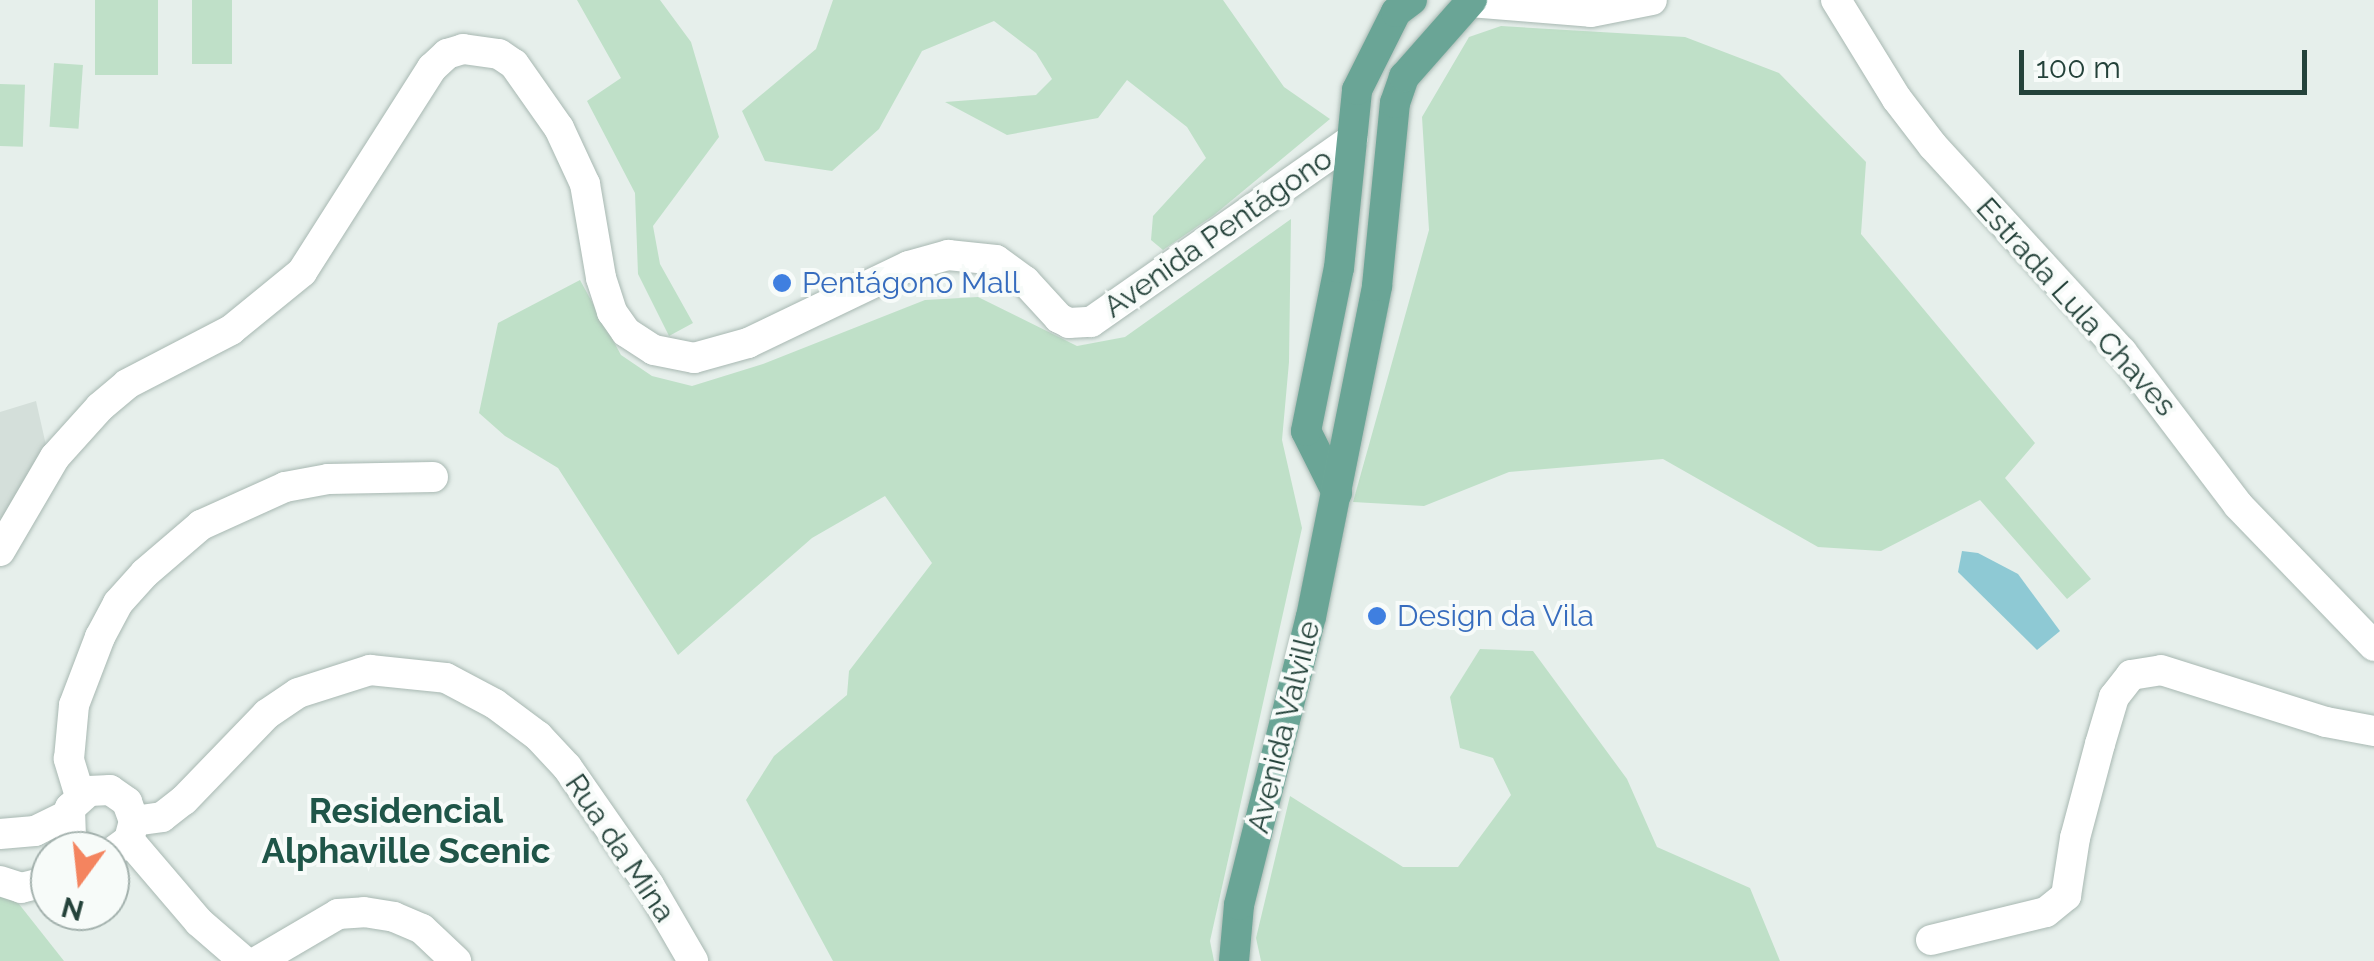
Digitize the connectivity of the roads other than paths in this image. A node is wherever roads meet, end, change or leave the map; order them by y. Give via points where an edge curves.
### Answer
1 (1412, 0) edge
2 (1652, 0) edge
3 (1836, 0) edge
4 (1471, 1) edge
5 (1516, 1) edge
6 (1370, 58) junction
7 (1357, 90) junction
8 (1399, 90) junction
9 (1352, 139) junction
10 (1324, 341) junction
11 (1360, 375) junction
12 (433, 478) dead end
13 (1337, 493) junction
14 (0, 551) edge
15 (2370, 630) edge
16 (2374, 731) edge
17 (74, 805) junction
18 (72, 831) edge
19 (123, 831) edge
20 (0, 834) edge
21 (130, 836) edge
22 (130, 846) edge
23 (0, 880) edge
24 (30, 886) edge
25 (1931, 940) dead end
26 (244, 961) edge
27 (258, 961) edge
28 (456, 961) edge
29 (692, 961) edge
30 (1234, 961) edge

1 - 6 main road via 1396,12
2 - 5 street via 1591,12
3 - 15 street, Estrada Lula Chaves via 1933,146 2122,352 2238,505
4 - 5 street
4 - 8 main road
6 - 7 main road
6 - 8 main road via 1392,54 1403,65
7 - 8 main road via 1370,105
7 - 9 main road
8 - 11 main road, Avenida Valville
9 - 10 main road
9 - 14 street, Avenida Pentágono via 1090,322 1059,318 996,260 948,255 910,266 748,344 694,358 654,350 626,332 612,312 585,184 530,81 498,54 447,54 302,272 231,330 100,406 55,457
10 - 11 main road via 1328,368 1341,378
10 - 13 main road via 1306,431
11 - 13 main road, Avenida Valville
12 - 17 street via 328,479 286,487 201,525 145,573 118,603 74,705
13 - 30 main road, Avenida Valville via 1238,905
16 - 25 street via 2160,670 2130,674 2114,697 2100,744 2066,896 2046,912
17 - 18 street
17 - 19 street via 100,789 120,795
17 - 20 street via 35,831
21 - 29 street, Rua da Mina via 184,800 268,714 298,693 370,670 446,678 495,704 567,767 649,885
22 - 26 street
23 - 24 street
27 - 28 street via 338,914 364,912 422,928

